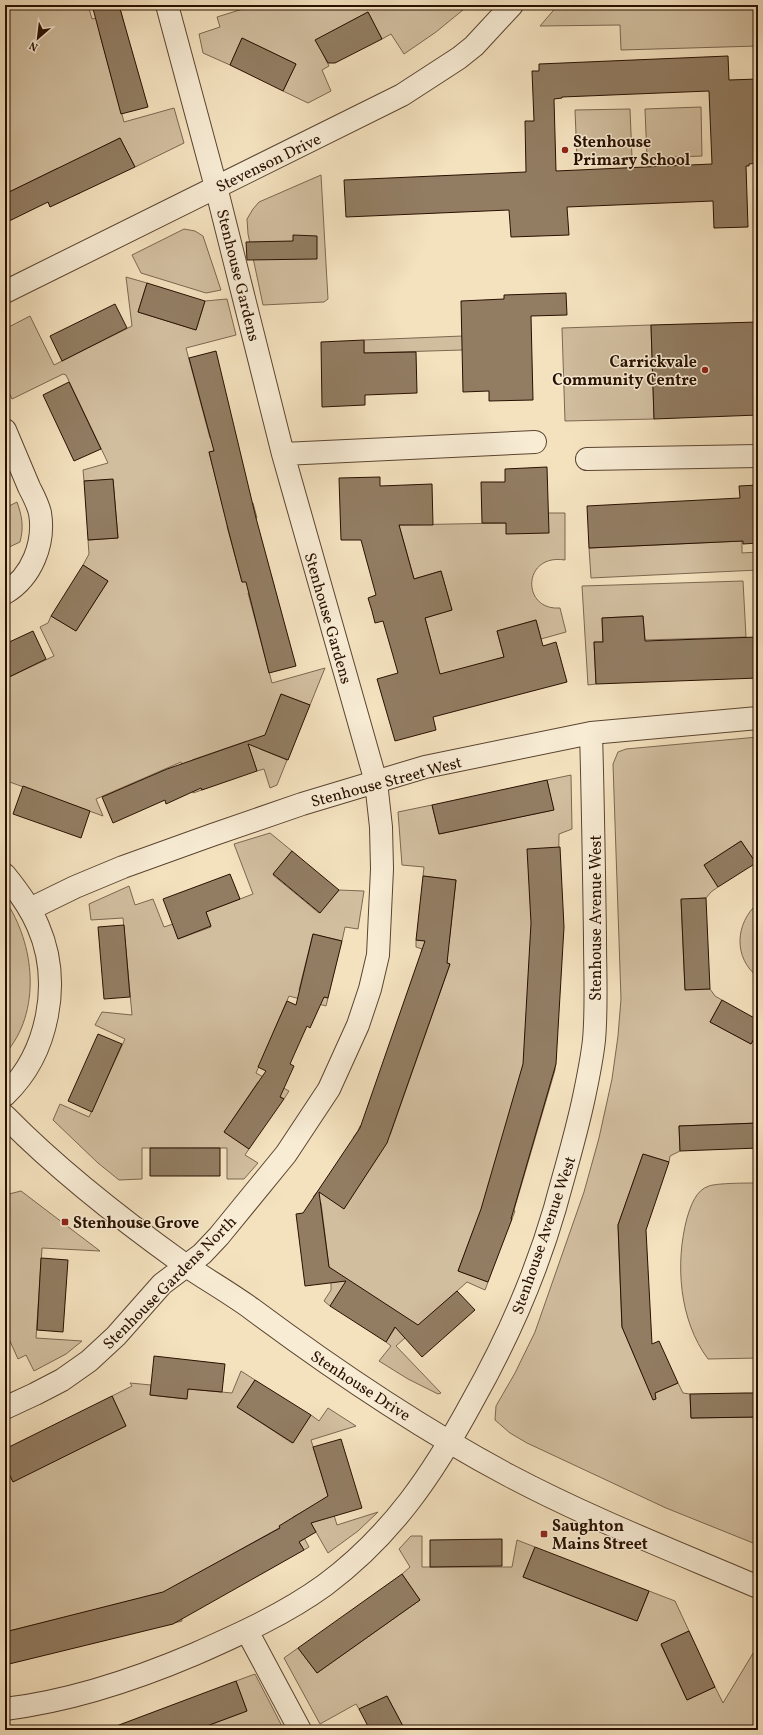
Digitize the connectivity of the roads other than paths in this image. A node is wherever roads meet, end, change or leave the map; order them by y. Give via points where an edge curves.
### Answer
1 (167, 5) edge
2 (512, 5) edge
3 (216, 187) junction
4 (5, 292) edge
5 (5, 430) edge
6 (535, 442) dead end
7 (283, 454) junction
8 (758, 456) edge
9 (587, 459) dead end
10 (5, 593) edge
11 (758, 718) edge
12 (591, 733) junction
13 (376, 782) junction
14 (5, 875) edge
15 (30, 909) junction
16 (5, 1095) edge
17 (5, 1116) edge
18 (186, 1265) junction
19 (5, 1408) edge
20 (450, 1442) junction
21 (758, 1587) edge
22 (247, 1631) junction
23 (5, 1709) edge
24 (300, 1730) edge

1 - 3 street, Stenhouse Gardens
2 - 3 street, Stevenson Drive via 474,46 426,81
3 - 4 street, Stevenson Drive
3 - 7 street, Stenhouse Gardens
5 - 10 street via 40,512 41,531 34,560 18,583
6 - 7 street
7 - 13 street, Stenhouse Gardens
8 - 9 street
11 - 12 street, Stenhouse Street West
12 - 13 street, Stenhouse Street West via 425,767
12 - 20 street, Stenhouse Avenue West via 596,998 594,1042 589,1071 574,1142 541,1251 510,1331
13 - 15 street, Stenhouse Street West via 302,804 122,867
13 - 18 street, Stenhouse Gardens North via 382,869 378,955 358,1025 329,1090 302,1132 219,1236 202,1254
14 - 15 street
15 - 16 street via 45,945 50,984 49,1004 40,1042 21,1076
17 - 18 street, Stenhouse Drive via 74,1179
18 - 19 street, Stenhouse Gardens North via 162,1284 116,1336 89,1361 62,1380
18 - 20 street, Stenhouse Drive via 370,1393
20 - 21 street, Stenhouse Drive via 585,1514
20 - 22 street, Stenhouse Avenue West via 424,1483 386,1532 354,1562 285,1611
22 - 23 street, Stenhouse Avenue West via 121,1683 67,1698
22 - 24 street

